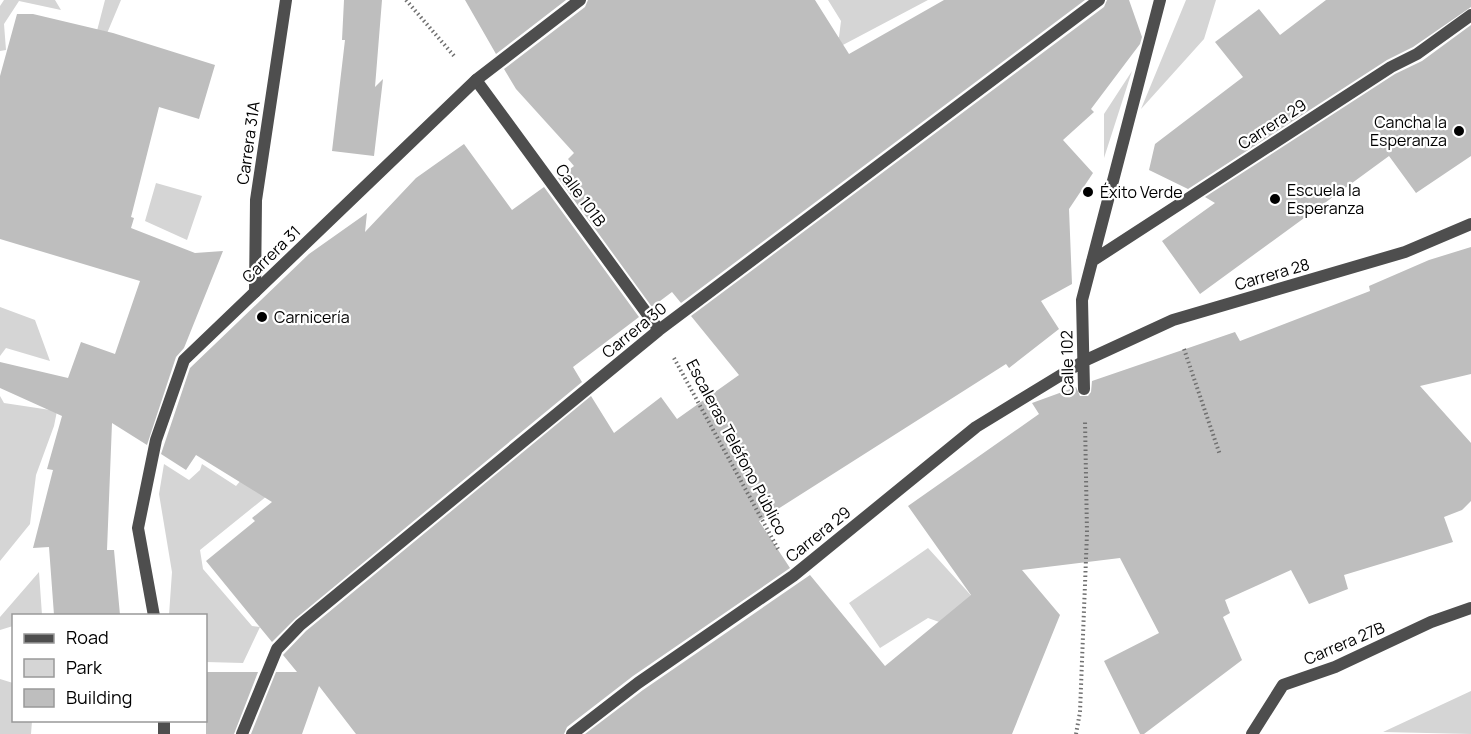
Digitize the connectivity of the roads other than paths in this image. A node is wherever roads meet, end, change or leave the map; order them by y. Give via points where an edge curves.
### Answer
1 (285, 0) edge
2 (580, 0) edge
3 (1099, 0) edge
4 (1160, 0) edge
5 (1471, 15) edge
6 (476, 80) junction
7 (1471, 224) edge
8 (1092, 261) junction
9 (255, 292) junction
10 (659, 330) junction
11 (1084, 361) junction
12 (1084, 389) road end
13 (1471, 608) edge
14 (154, 614) edge
15 (243, 734) edge
16 (572, 734) edge
17 (1252, 734) edge

1 - 9 street, Carrera 31A via 256,200
2 - 6 street, Carrera 31
3 - 10 street, Carrera 30
4 - 8 street, Calle 102
5 - 8 street, Carrera 29 via 1417,54
6 - 9 street, Carrera 31
6 - 10 street, Calle 101B
7 - 11 street, Carrera 28 via 1405,252 1173,320
8 - 11 street, Calle 102 via 1082,300
9 - 14 street, Carrera 31 via 184,360 156,440 138,528
10 - 15 street, Carrera 30 via 300,625 277,649
11 - 12 street, Calle 102
11 - 16 street, Carrera 29 via 975,427 793,576 638,682
13 - 17 street, Carrera 27B via 1431,622 1335,667 1283,685

